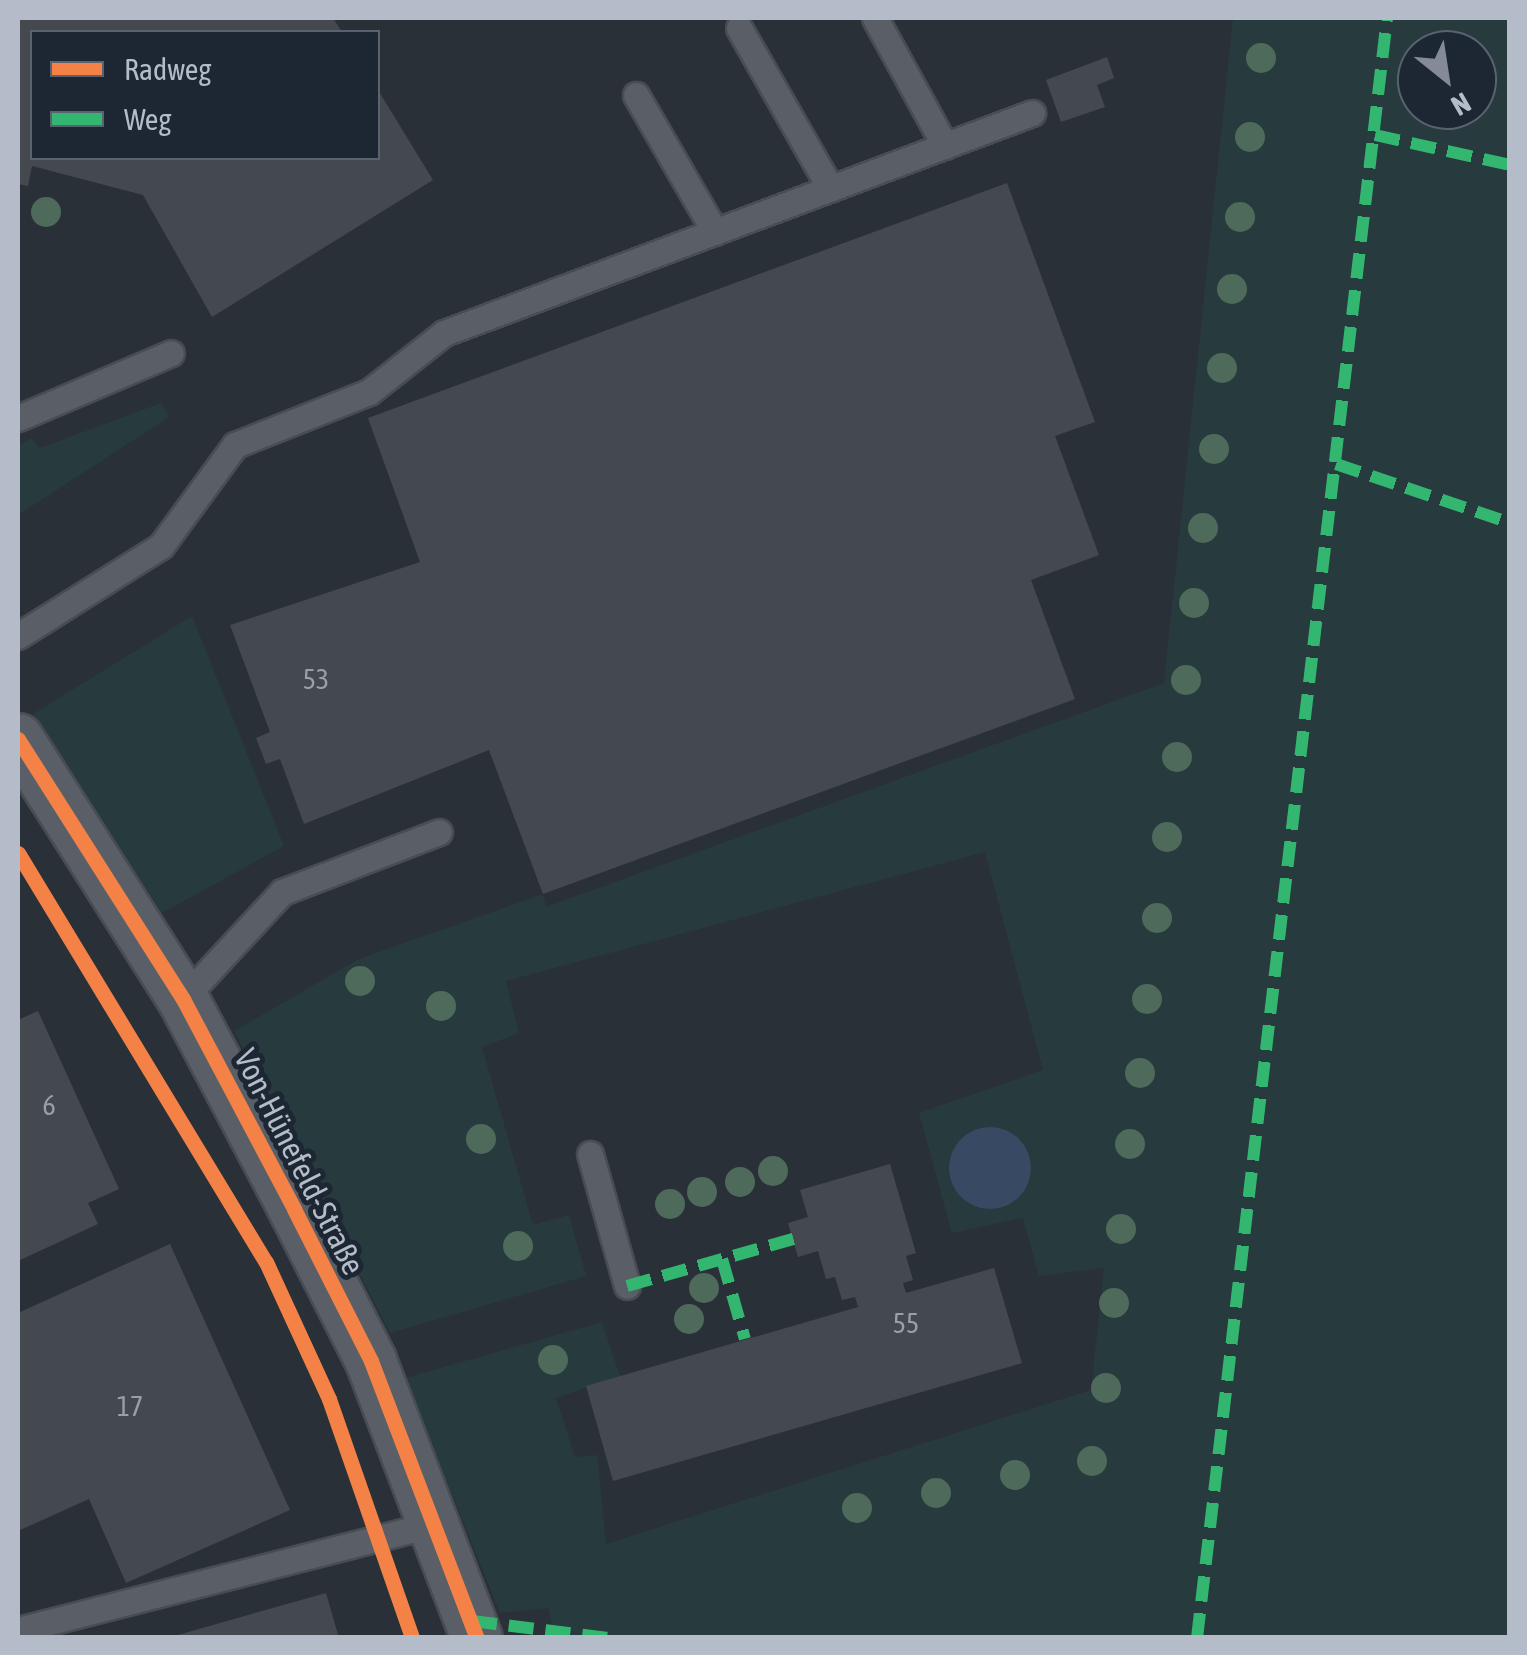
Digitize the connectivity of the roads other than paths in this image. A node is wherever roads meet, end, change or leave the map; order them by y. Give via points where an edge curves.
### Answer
1 (875, 18) edge
2 (739, 28) dead end
3 (636, 95) dead end
4 (1032, 113) dead end
5 (945, 146) junction
6 (831, 189) junction
7 (715, 232) junction
8 (170, 353) dead end
9 (18, 418) edge
10 (18, 636) edge
11 (18, 739) edge
12 (439, 832) dead end
13 (183, 999) junction
14 (590, 1154) dead end
15 (627, 1286) dead end
16 (433, 1524) junction
17 (18, 1630) edge
18 (477, 1638) edge

1 - 5 lane
2 - 6 lane
3 - 7 lane
4 - 5 lane
5 - 6 lane
6 - 7 lane
7 - 10 lane via 444,333 369,392 235,445 161,546
8 - 9 lane
11 - 13 street, Von-Hünefeld-Straße
12 - 13 lane via 282,892
13 - 16 street, Von-Hünefeld-Straße via 371,1360
14 - 15 lane
16 - 17 lane via 376,1531
16 - 18 street, Von-Hünefeld-Straße

